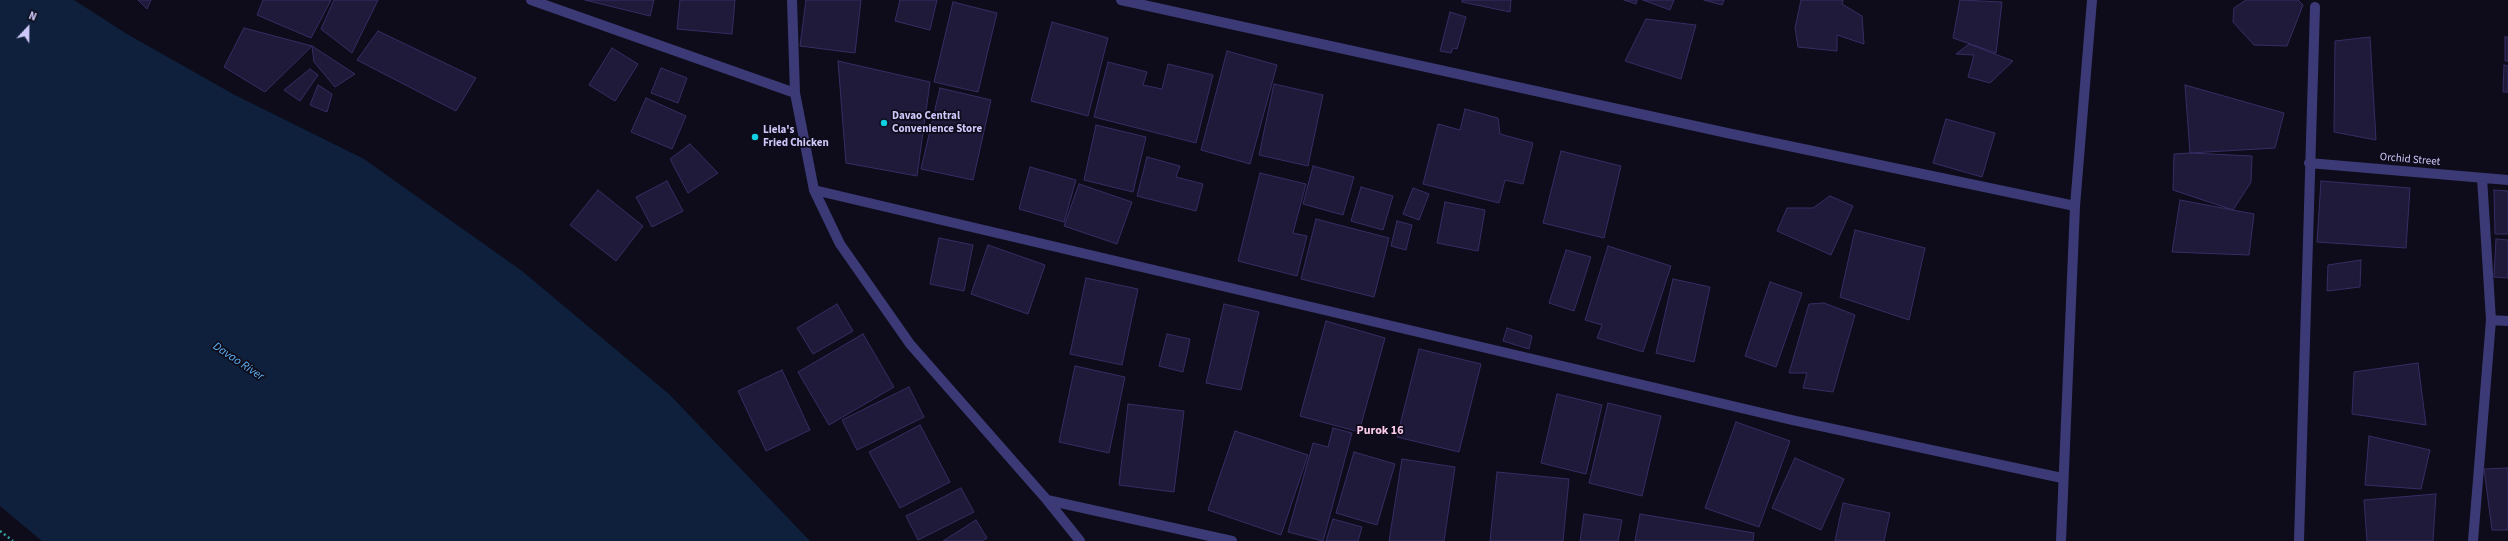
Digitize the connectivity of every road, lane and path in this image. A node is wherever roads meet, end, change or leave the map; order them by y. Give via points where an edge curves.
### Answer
1 (531, 0) edge
2 (792, 0) edge
3 (1121, 0) edge
4 (2092, 0) edge
5 (2315, 8) dead end
6 (795, 93) junction
7 (2309, 163) junction
8 (2482, 178) junction
9 (2508, 180) edge
10 (814, 190) junction
11 (2075, 206) junction
12 (2491, 320) junction
13 (2508, 321) edge
14 (2062, 478) junction
15 (1048, 500) junction
16 (0, 532) edge
17 (13, 541) edge
18 (1080, 541) edge
19 (1232, 541) edge
20 (2061, 541) edge
21 (2299, 541) edge
22 (2474, 541) edge

1 - 6 street
2 - 6 street
3 - 11 street via 1727,133
4 - 11 street
5 - 7 street
6 - 10 street
7 - 8 street, Orchid Street
7 - 21 street
8 - 9 street, Orchid Street
8 - 12 street
10 - 14 street via 1792,420
10 - 15 street via 840,244 910,344
11 - 14 street
12 - 13 street
12 - 22 street
14 - 20 street
15 - 18 street
15 - 19 street
16 - 17 path

